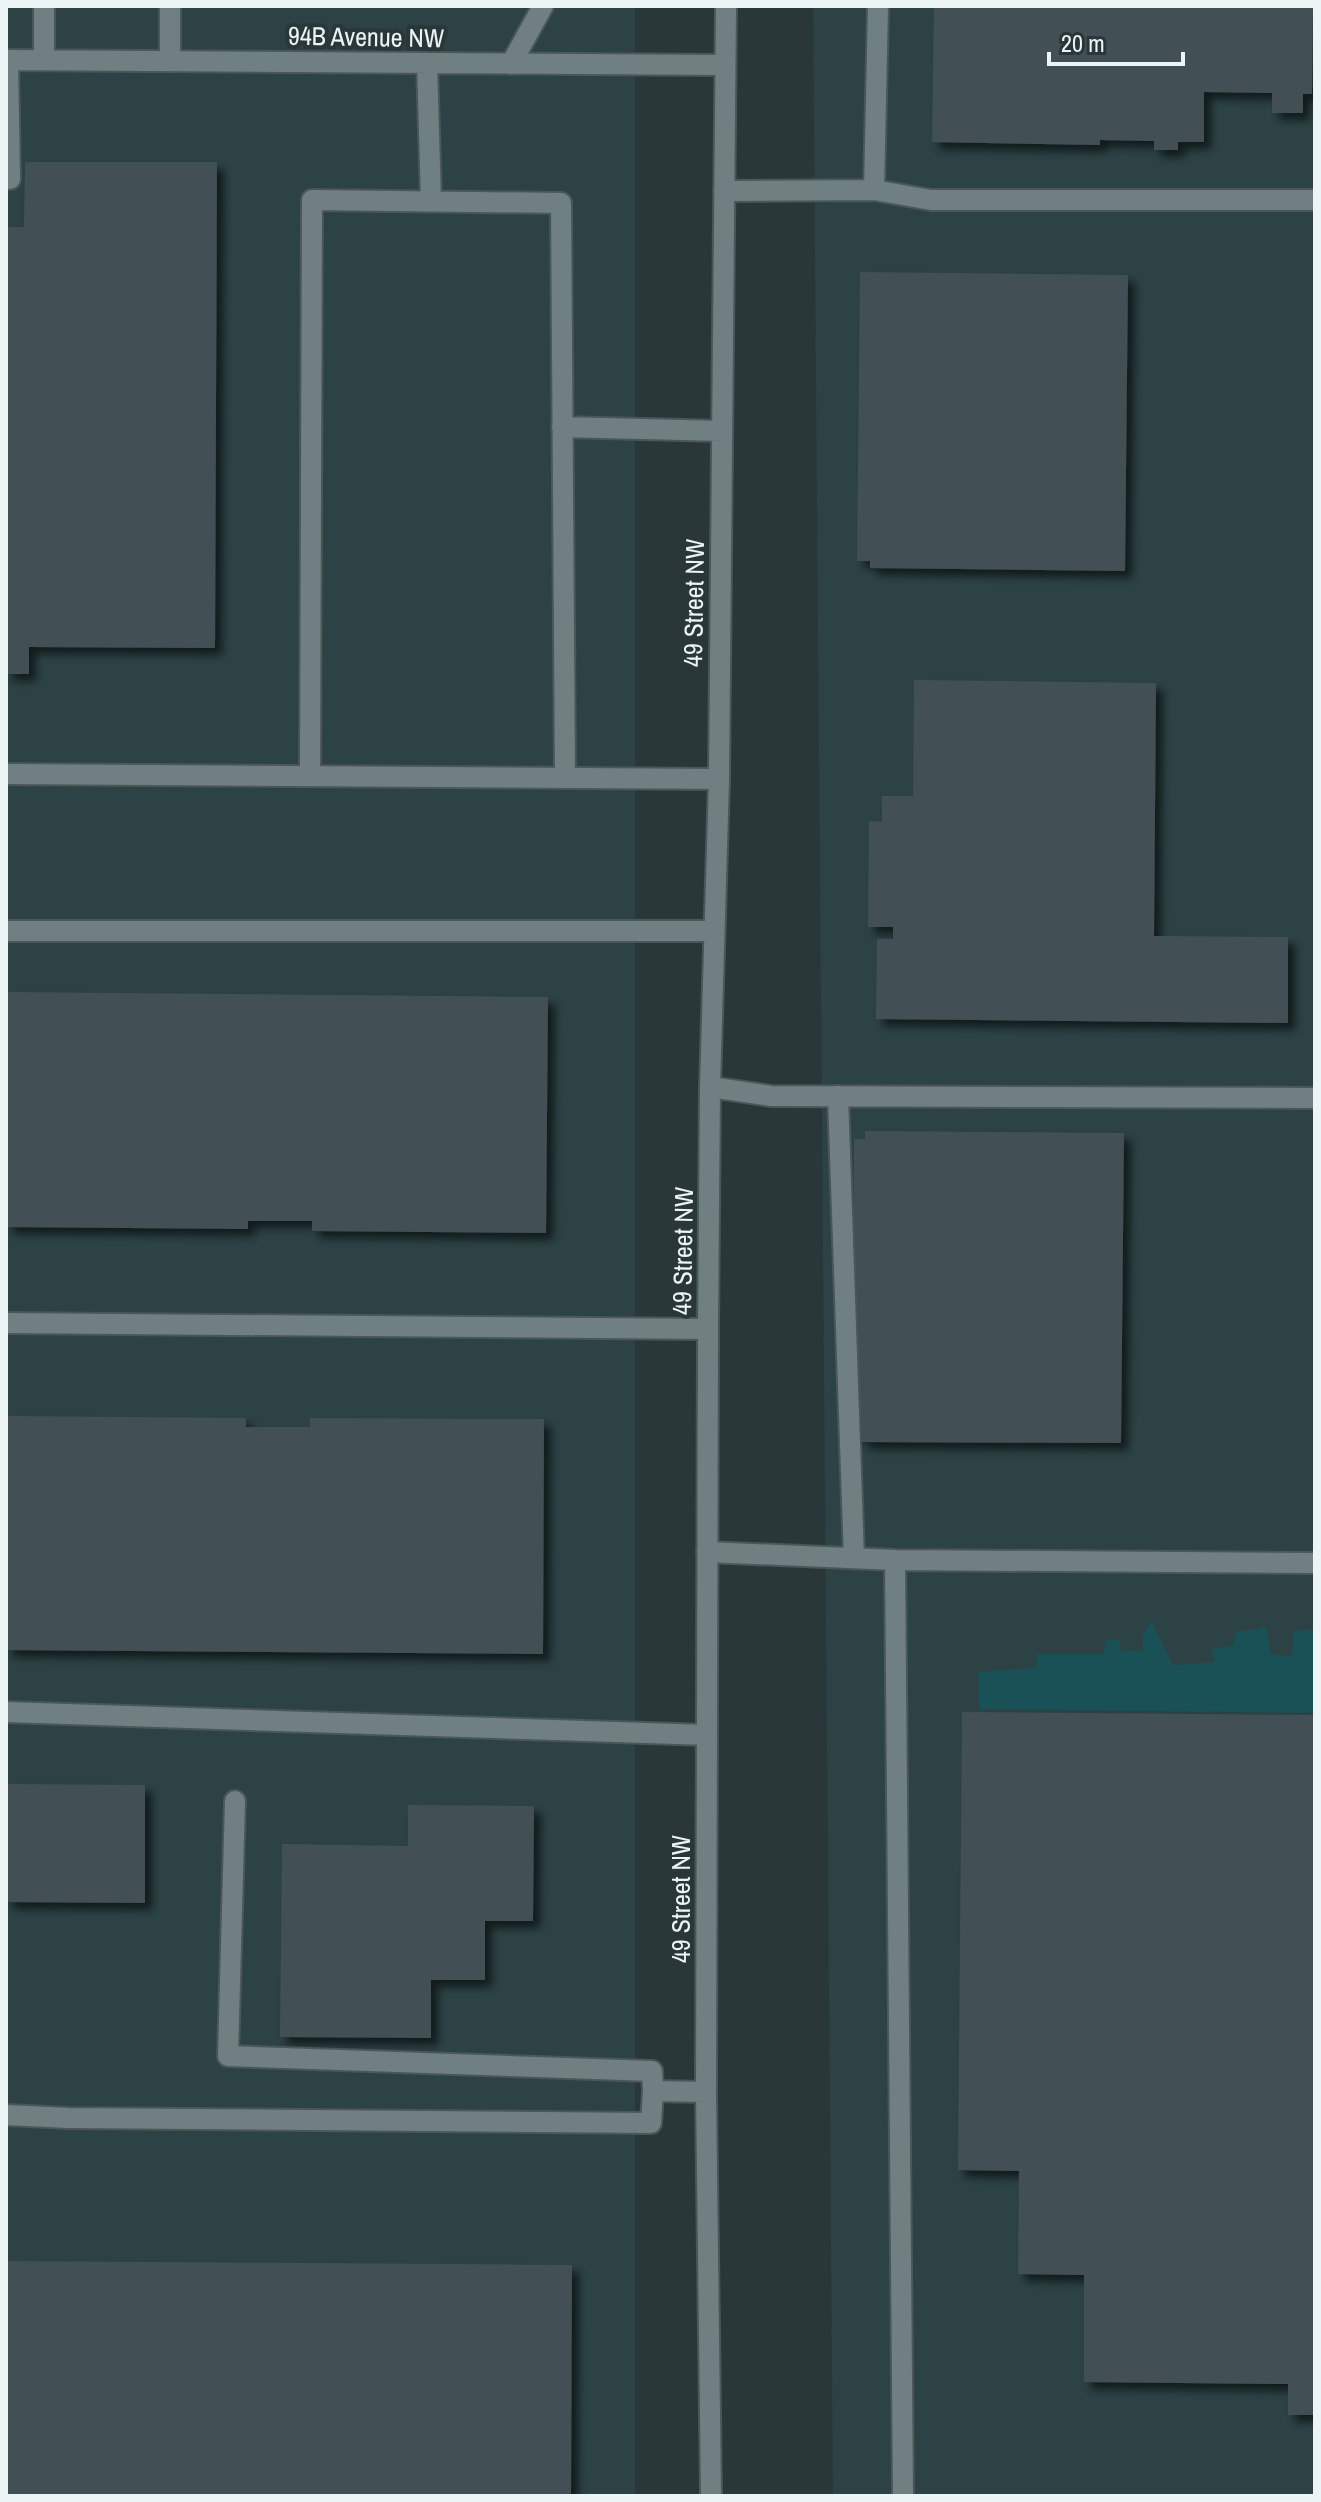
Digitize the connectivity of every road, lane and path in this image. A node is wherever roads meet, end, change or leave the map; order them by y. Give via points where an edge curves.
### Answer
1 (44, 6) edge
2 (170, 6) edge
3 (543, 6) edge
4 (726, 6) edge
5 (878, 6) edge
6 (7, 60) edge
7 (44, 60) junction
8 (170, 61) junction
9 (427, 63) junction
10 (511, 64) junction
11 (725, 65) junction
12 (6, 179) edge
13 (874, 190) junction
14 (724, 191) junction
15 (1315, 200) edge
16 (431, 201) junction
17 (562, 427) junction
18 (722, 431) junction
19 (6, 774) edge
20 (310, 776) junction
21 (565, 778) junction
22 (719, 779) junction
23 (6, 931) edge
24 (714, 931) junction
25 (710, 1087) junction
26 (838, 1096) junction
27 (1315, 1098) edge
28 (6, 1323) edge
29 (708, 1329) junction
30 (707, 1552) junction
31 (854, 1558) junction
32 (895, 1560) junction
33 (1315, 1563) edge
34 (6, 1712) edge
35 (707, 1735) junction
36 (235, 1801) dead end
37 (653, 2091) junction
38 (706, 2092) junction
39 (6, 2115) edge
40 (711, 2496) edge
41 (903, 2496) edge

1 - 7 street
2 - 8 street
3 - 10 street
4 - 11 street, 49 Street NW
5 - 13 street
6 - 7 street, 94B Avenue NW
6 - 12 street
7 - 8 street, 94B Avenue NW
8 - 9 street, 94B Avenue NW
9 - 10 street, 94B Avenue NW
9 - 16 street
10 - 11 street, 94B Avenue NW
11 - 14 street, 49 Street NW
13 - 14 street
13 - 15 street via 931,200
14 - 18 street, 49 Street NW
16 - 17 street via 561,203
16 - 20 street via 312,200
17 - 18 street
17 - 21 street
18 - 22 street, 49 Street NW
19 - 20 street
20 - 21 street
21 - 22 street
22 - 24 street, 49 Street NW
23 - 24 street
24 - 25 street, 49 Street NW
25 - 26 street via 771,1096
25 - 29 street, 49 Street NW
26 - 27 street
26 - 31 street
28 - 29 street
29 - 30 street, 49 Street NW
30 - 31 street
30 - 35 street, 49 Street NW
31 - 32 street
32 - 33 street
32 - 41 street
34 - 35 street
35 - 38 street, 49 Street NW
36 - 37 street via 228,2056 652,2071
37 - 38 street
37 - 39 street via 651,2123
38 - 40 street, 49 Street NW

